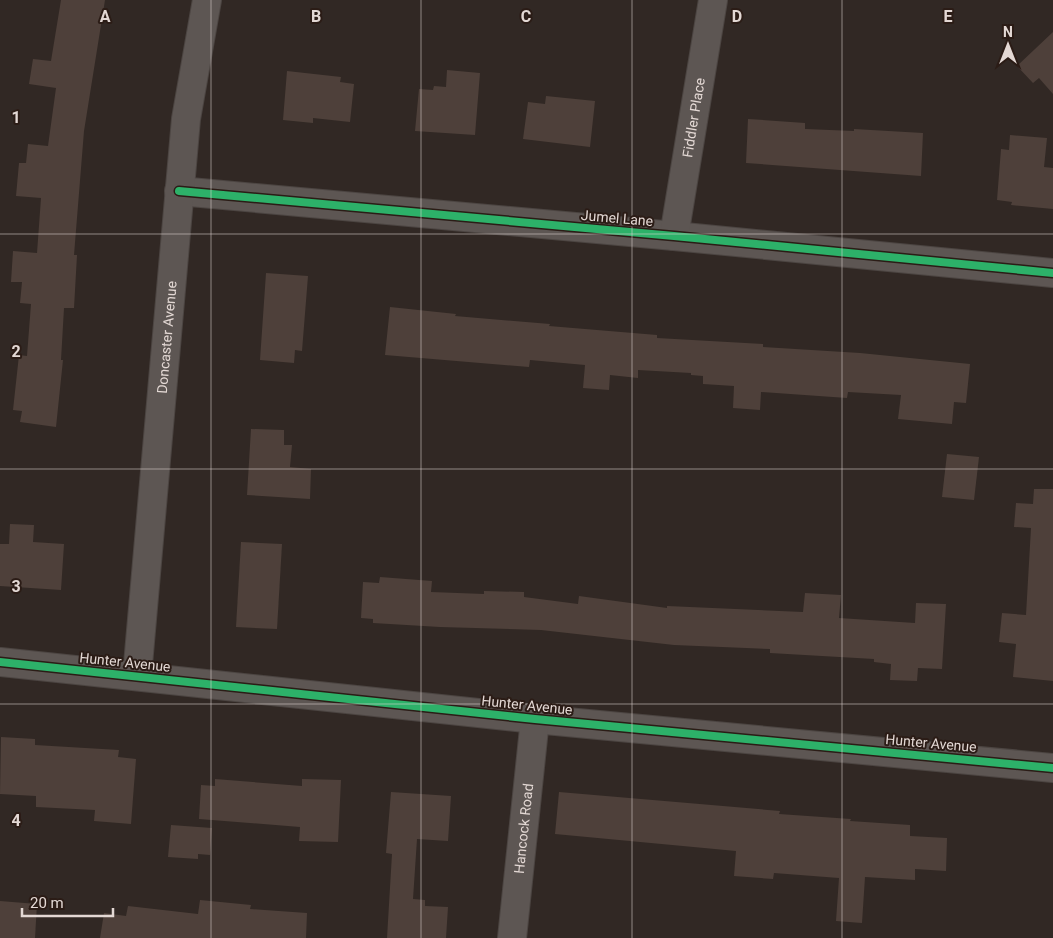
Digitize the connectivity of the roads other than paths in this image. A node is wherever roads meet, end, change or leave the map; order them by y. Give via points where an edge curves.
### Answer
1 (206, 0) edge
2 (714, 0) edge
3 (179, 191) junction
4 (674, 236) junction
5 (1053, 273) edge
6 (0, 662) edge
7 (138, 676) junction
8 (534, 719) junction
9 (1053, 768) edge
10 (512, 938) edge

1 - 3 street, Doncaster Avenue via 186,119
2 - 4 street, Fiddler Place
3 - 4 street, Jumel Lane
3 - 7 street, Doncaster Avenue
4 - 5 street, Jumel Lane
6 - 7 street, Hunter Avenue
7 - 8 street, Hunter Avenue
8 - 9 street, Hunter Avenue
8 - 10 street, Hancock Road

